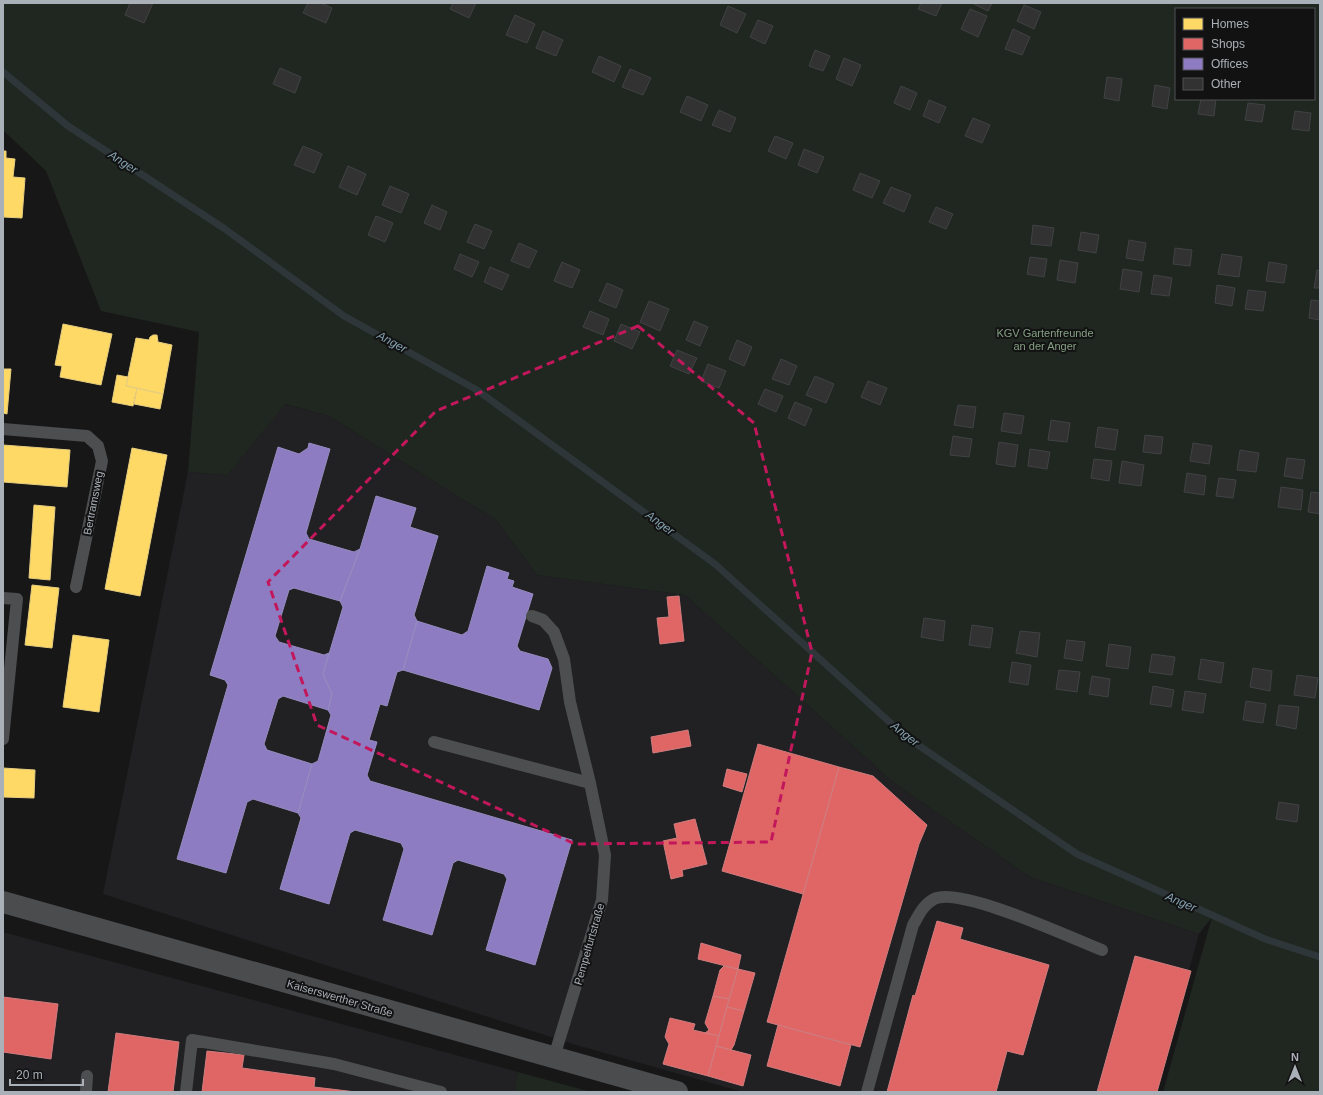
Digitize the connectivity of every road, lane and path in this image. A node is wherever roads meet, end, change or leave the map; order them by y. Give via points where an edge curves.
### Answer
1 (3, 429) edge
2 (76, 587) dead end
3 (3, 598) edge
4 (532, 616) dead end
5 (3, 739) edge
6 (434, 742) dead end
7 (590, 783) junction
8 (3, 902) edge
9 (1102, 950) dead end
10 (554, 1056) junction
11 (87, 1076) dead end
12 (86, 1092) edge
13 (186, 1092) edge
14 (441, 1092) edge
15 (677, 1092) edge
16 (867, 1092) edge

1 - 2 lane, Bertramsweg via 87,436 98,446 102,461
3 - 5 lane via 17,599
4 - 7 lane, Pempelfurtstraße via 543,620 554,632 564,659 570,702
6 - 7 lane
7 - 10 lane, Pempelfurtstraße via 605,854 602,900
8 - 10 main road, Kaiserswerther Straße via 377,1009
9 - 16 lane via 982,903 951,896 935,899 922,908 914,925
10 - 15 main road, Kaiserswerther Straße
11 - 12 lane
13 - 14 lane via 192,1040 334,1064

